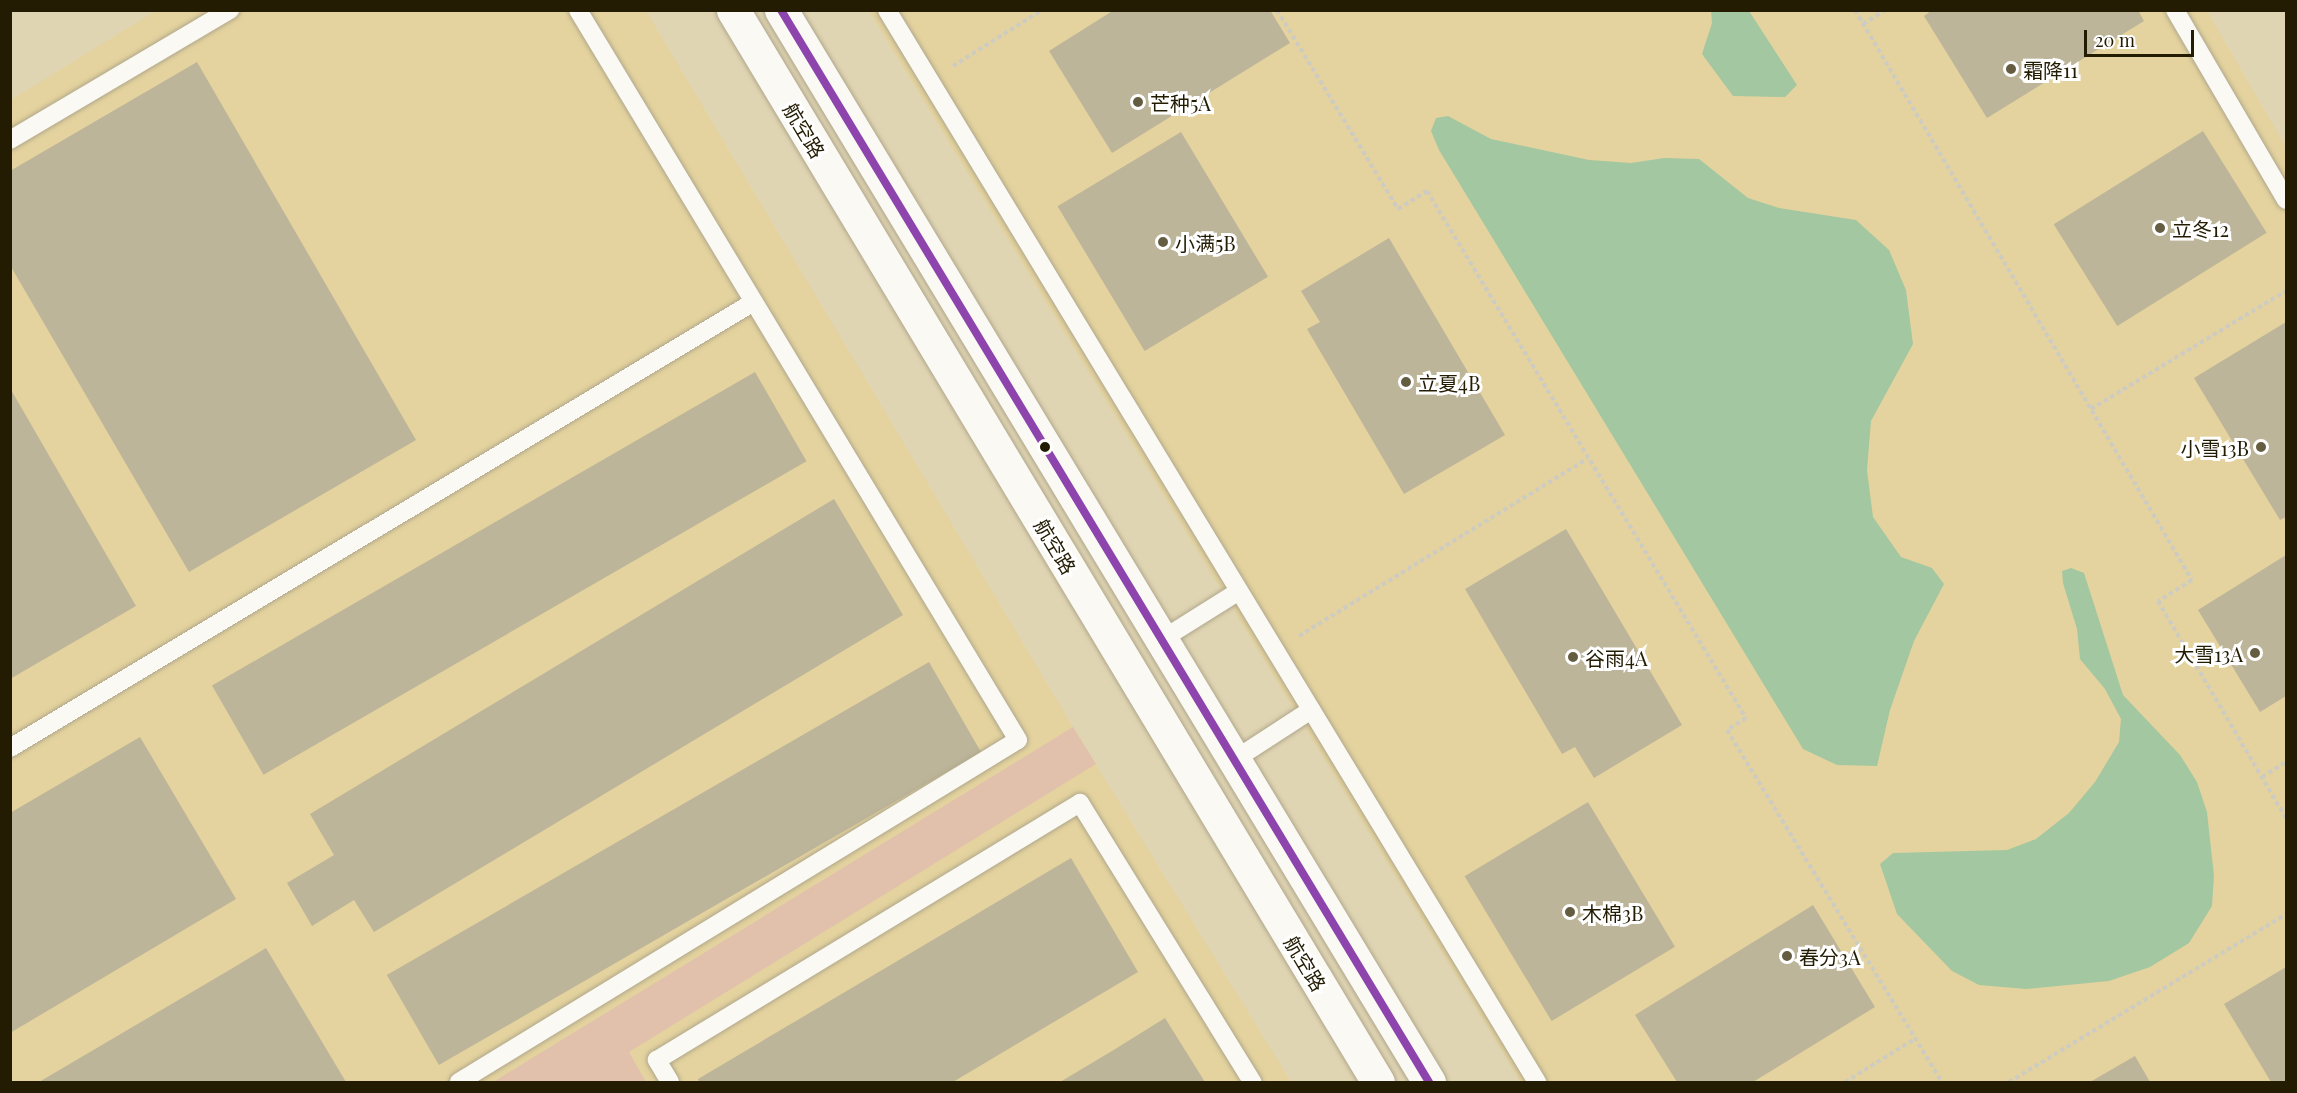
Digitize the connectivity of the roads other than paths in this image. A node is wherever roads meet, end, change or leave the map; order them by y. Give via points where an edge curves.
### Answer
1 (230, 10) edge
2 (578, 10) edge
3 (733, 10) edge
4 (781, 10) edge
5 (887, 10) edge
6 (2175, 10) edge
7 (10, 140) edge
8 (2286, 201) edge
9 (752, 303) junction
10 (1239, 591) junction
11 (1161, 640) junction
12 (1311, 710) junction
13 (10, 748) edge
14 (1234, 760) junction
15 (459, 1083) edge
16 (670, 1083) edge
17 (1252, 1083) edge
18 (1378, 1083) edge
19 (1429, 1083) edge
20 (1537, 1083) edge

1 - 7 lane
2 - 9 lane
3 - 18 street, 航空路
4 - 11 street, 航空路
5 - 10 lane
6 - 8 lane
9 - 13 lane
9 - 15 lane via 1018,740
10 - 11 lane
10 - 12 lane
11 - 14 street, 航空路
12 - 14 lane
12 - 20 lane
14 - 19 street, 航空路
16 - 17 lane via 657,1060 1080,803

